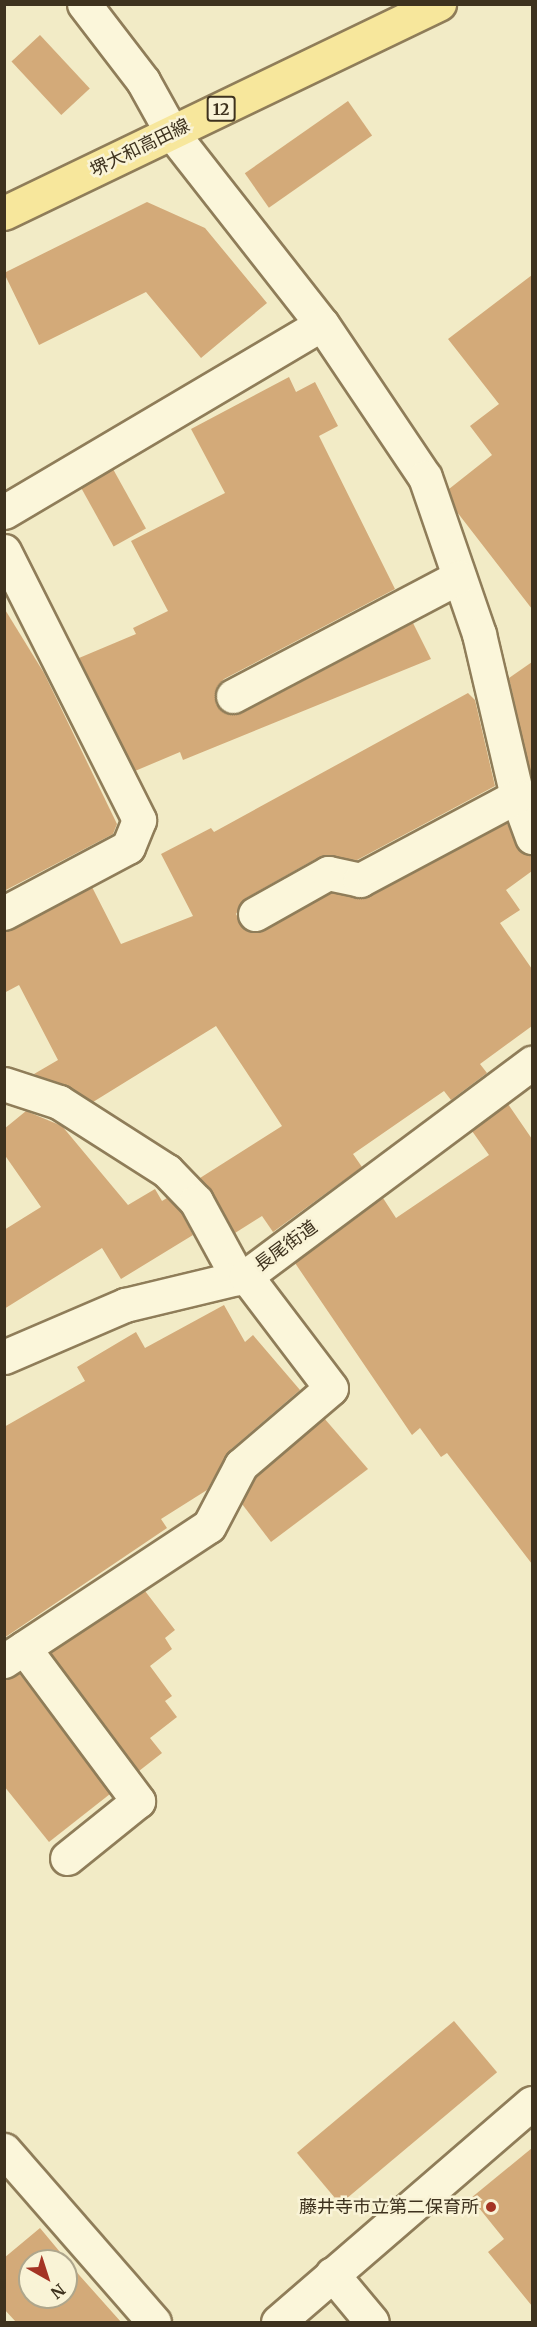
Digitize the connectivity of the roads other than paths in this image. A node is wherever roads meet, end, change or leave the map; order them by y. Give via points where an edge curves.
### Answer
1 (84, 4) edge
2 (439, 4) edge
3 (172, 133) junction
4 (4, 213) edge
5 (322, 324) junction
6 (4, 512) edge
7 (4, 551) edge
8 (459, 577) junction
9 (233, 696) dead end
10 (517, 796) junction
11 (532, 837) edge
12 (4, 914) edge
13 (255, 914) dead end
14 (529, 1075) edge
15 (4, 1084) edge
16 (242, 1277) junction
17 (4, 1357) edge
18 (14, 1654) edge
19 (67, 1858) dead end
20 (532, 2103) edge
21 (4, 2150) edge
22 (332, 2274) junction
23 (154, 2322) edge
24 (278, 2322) edge
25 (372, 2322) edge

1 - 3 street via 142,81
2 - 3 main road, 堺大和高田線 / 12
3 - 4 main road, 堺大和高田線 / 12
3 - 5 street
5 - 6 street
5 - 8 street via 425,477
7 - 12 street via 139,820 128,848
8 - 9 street
8 - 10 street via 479,634
10 - 11 street
10 - 13 street via 360,880 328,873
14 - 16 street, 長尾街道
15 - 16 street via 59,1102 167,1171 196,1201
16 - 17 street, 長尾街道 via 125,1305
16 - 18 street via 331,1388 241,1465 209,1526
18 - 19 street via 138,1801
20 - 22 street
21 - 23 street
22 - 24 street
22 - 25 street

